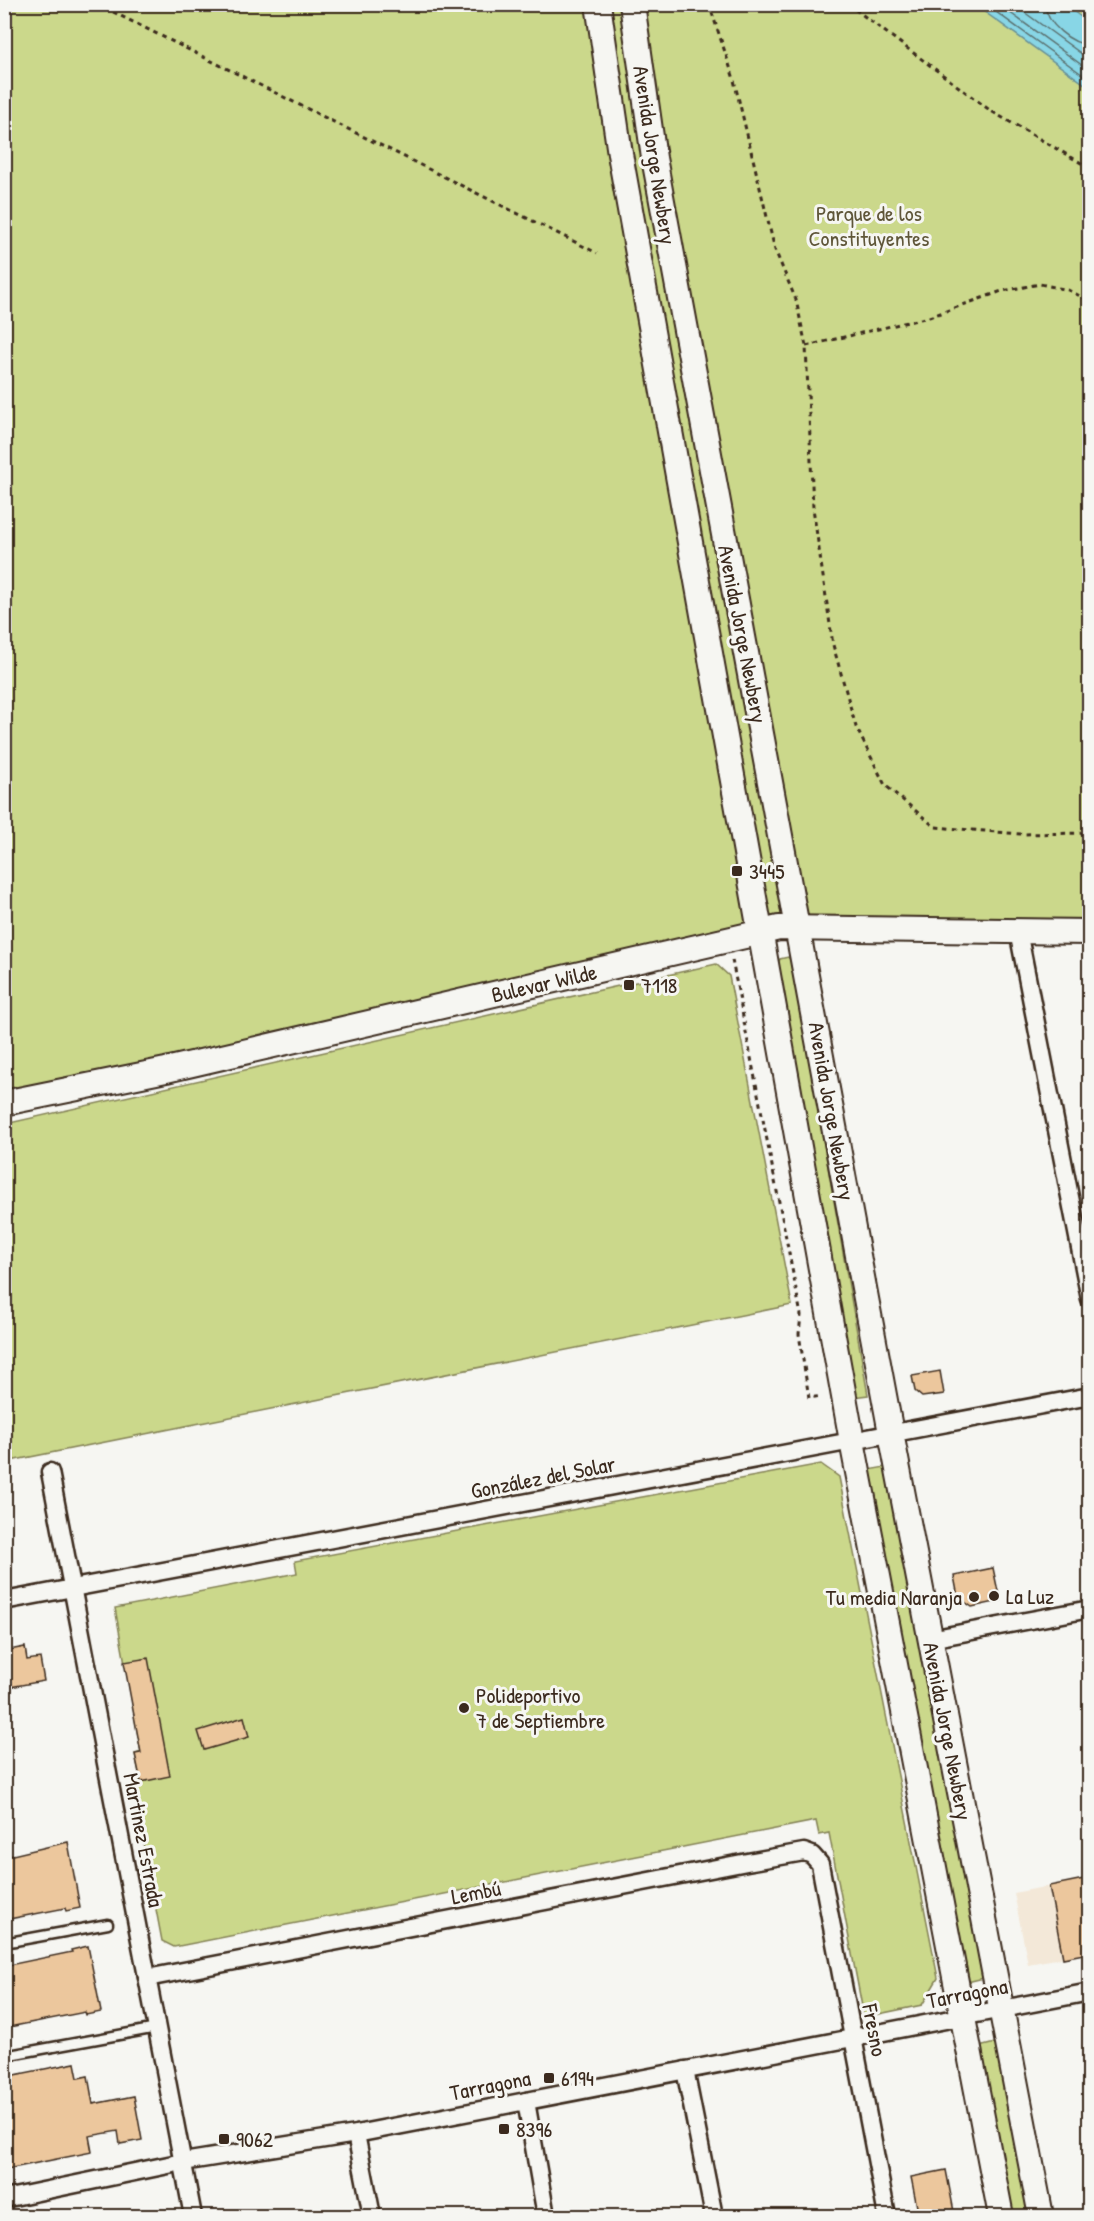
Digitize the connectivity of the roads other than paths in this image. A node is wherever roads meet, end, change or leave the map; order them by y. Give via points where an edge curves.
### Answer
1 (598, 4) edge
2 (632, 4) edge
3 (798, 927) junction
4 (1018, 931) junction
5 (1089, 932) edge
6 (761, 933) junction
7 (4, 1103) edge
8 (1089, 1299) edge
9 (1089, 1396) edge
10 (891, 1433) junction
11 (852, 1441) junction
12 (50, 1472) dead end
13 (72, 1588) junction
14 (4, 1601) edge
15 (1089, 1609) edge
16 (930, 1639) junction
17 (812, 1855) joint
18 (108, 1923) dead end
19 (4, 1943) edge
20 (147, 1978) junction
21 (1089, 1992) edge
22 (1001, 2008) junction
23 (963, 2016) junction
24 (157, 2028) junction
25 (853, 2037) junction
26 (4, 2056) edge
27 (685, 2070) junction
28 (526, 2101) junction
29 (356, 2134) junction
30 (183, 2162) junction
31 (4, 2199) edge
32 (193, 2217) edge
33 (372, 2217) edge
34 (546, 2217) edge
35 (714, 2217) edge
36 (887, 2217) edge
37 (1001, 2217) edge
38 (1041, 2217) edge

1 - 6 main road, Avenida Jorge Newbery via 620,153
2 - 3 main road, Avenida Jorge Newbery via 654,158
3 - 4 main road, Bulevar Wilde
3 - 6 main road, Bulevar Wilde
3 - 10 main road, Avenida Jorge Newbery
4 - 5 main road, Bulevar Wilde
4 - 8 street
6 - 7 main road, Bulevar Wilde via 166,1070
6 - 11 main road, Avenida Jorge Newbery
9 - 10 street, González del Solar
10 - 11 street, González del Solar
10 - 16 main road, Avenida Jorge Newbery
11 - 13 street, González del Solar
11 - 23 main road, Avenida Jorge Newbery
12 - 13 street, Martinez Estrada
13 - 14 street, González del Solar
13 - 20 street, Martinez Estrada
15 - 16 street
16 - 22 main road, Avenida Jorge Newbery
17 - 20 street, Lembú via 804,1852 747,1862
17 - 25 street, Fresno via 820,1864
18 - 19 lane
20 - 24 street, Martinez Estrada
21 - 22 street, Tarragona
22 - 23 street, Tarragona
22 - 38 main road, Avenida Jorge Newbery
23 - 25 street, Tarragona
23 - 37 main road, Avenida Jorge Newbery
24 - 26 lane
24 - 30 street, Martinez Estrada
25 - 27 street, Tarragona
25 - 36 street, Fresno
27 - 28 street, Tarragona
27 - 35 street
28 - 29 street, Tarragona
28 - 34 street
29 - 30 street, Tarragona
29 - 33 street
30 - 31 street, Tarragona
30 - 32 street, Martinez Estrada

